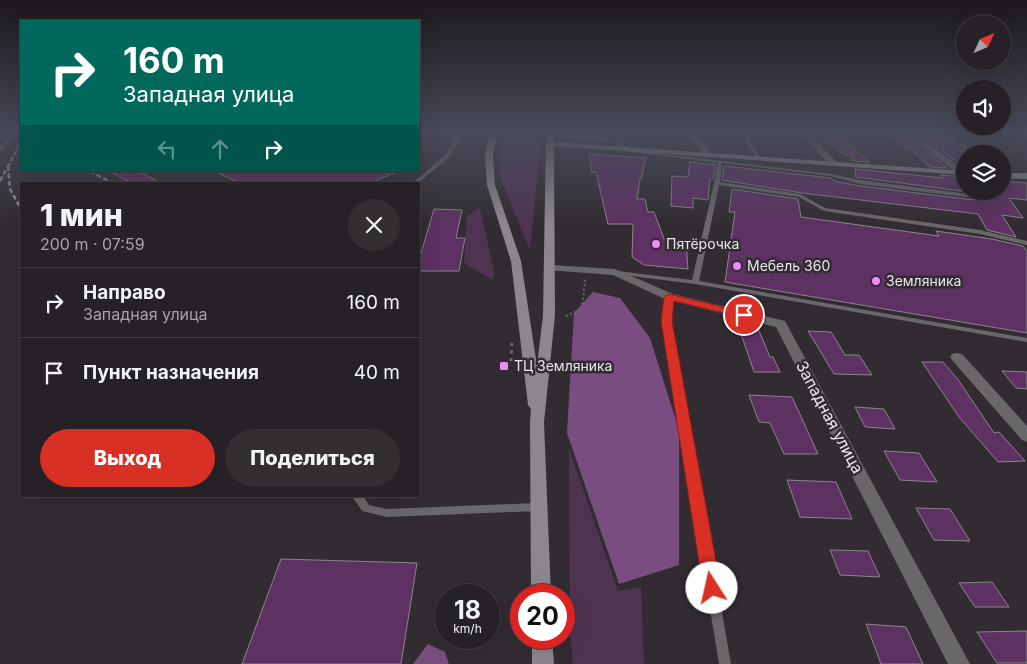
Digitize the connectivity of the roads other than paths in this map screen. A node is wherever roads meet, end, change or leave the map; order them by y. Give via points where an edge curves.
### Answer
1 (439, 163) edge
2 (489, 163) edge
3 (551, 163) edge
4 (720, 163) joint
5 (819, 163) edge
6 (834, 164) joint
7 (956, 172) edge
8 (1011, 175) edge
9 (1027, 176) edge
10 (416, 182) edge
11 (717, 183) junction
12 (956, 194) edge
13 (1027, 243) edge
14 (550, 268) junction
15 (615, 272) junction
16 (695, 282) junction
17 (669, 297) junction
18 (1027, 340) edge
19 (958, 357) dead end
20 (538, 422) junction
21 (1027, 436) edge
22 (358, 497) edge
23 (538, 507) junction
24 (541, 584) edge
25 (542, 649) edge
26 (543, 664) edge
27 (725, 664) edge
28 (959, 664) edge

1 - 10 lane
2 - 20 main road via 491,184 516,262
3 - 14 main road
4 - 11 lane
4 - 12 lane
5 - 6 main road
6 - 7 main road
8 - 9 main road
11 - 13 lane via 800,196 824,209 980,232
11 - 16 lane
14 - 15 street
14 - 20 main road via 549,315
15 - 16 lane
15 - 17 street, Западная улица
16 - 18 lane
17 - 27 lane via 667,321
17 - 28 street, Западная улица via 781,324
19 - 21 street
20 - 23 main road
22 - 23 lane via 366,508 387,512
23 - 24 main road
25 - 26 main road

